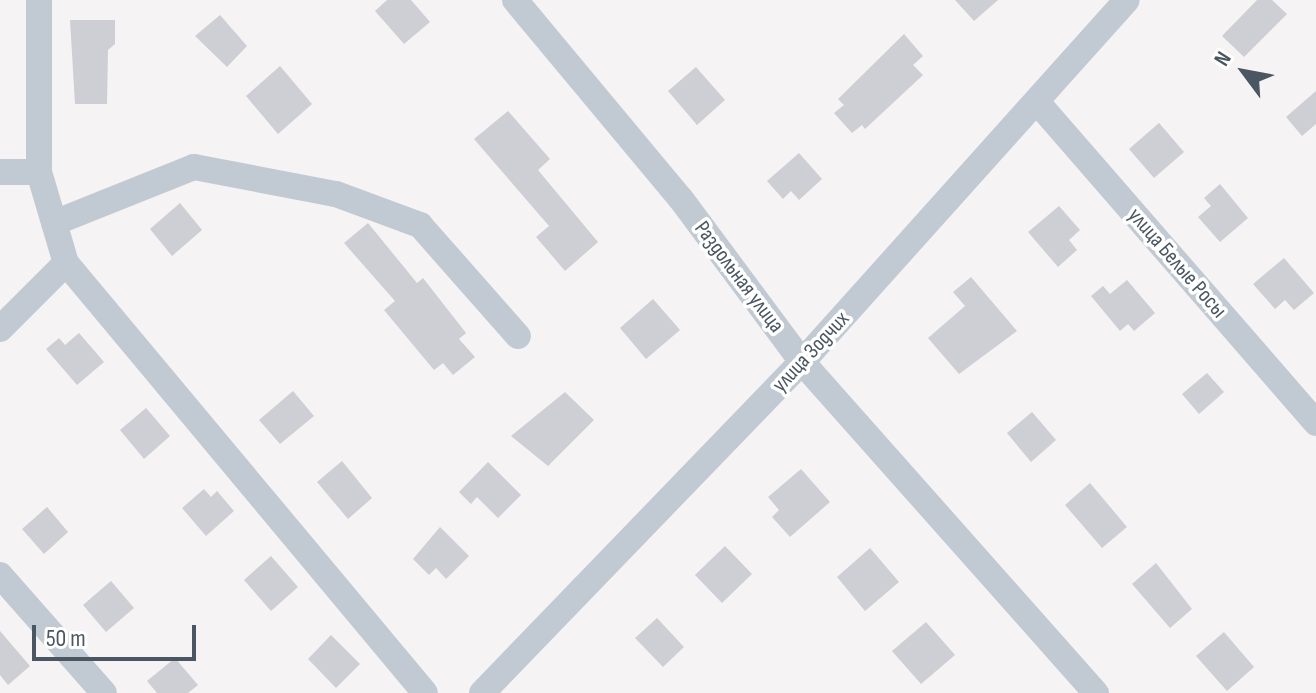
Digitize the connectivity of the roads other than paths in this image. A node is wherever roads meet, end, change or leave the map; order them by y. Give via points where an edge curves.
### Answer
1 (39, 0) edge
2 (515, 0) edge
3 (1127, 0) edge
4 (1038, 103) junction
5 (0, 172) edge
6 (39, 172) junction
7 (54, 223) junction
8 (66, 263) junction
9 (0, 329) edge
10 (518, 336) dead end
11 (802, 362) junction
12 (1316, 423) edge
13 (0, 575) edge
14 (104, 693) edge
15 (425, 693) edge
16 (482, 693) edge
17 (1096, 693) edge

1 - 6 street
2 - 11 street, Раздольная улица via 681,199
3 - 4 street, улица Зодчих
4 - 11 street, улица Зодчих
4 - 12 street, улица Белые Росы
5 - 6 street
6 - 7 street
7 - 8 street
7 - 10 street via 194,167 336,194 420,225
8 - 9 street
8 - 15 street
11 - 16 street, улица Зодчих
11 - 17 street, Раздольная улица
13 - 14 street

